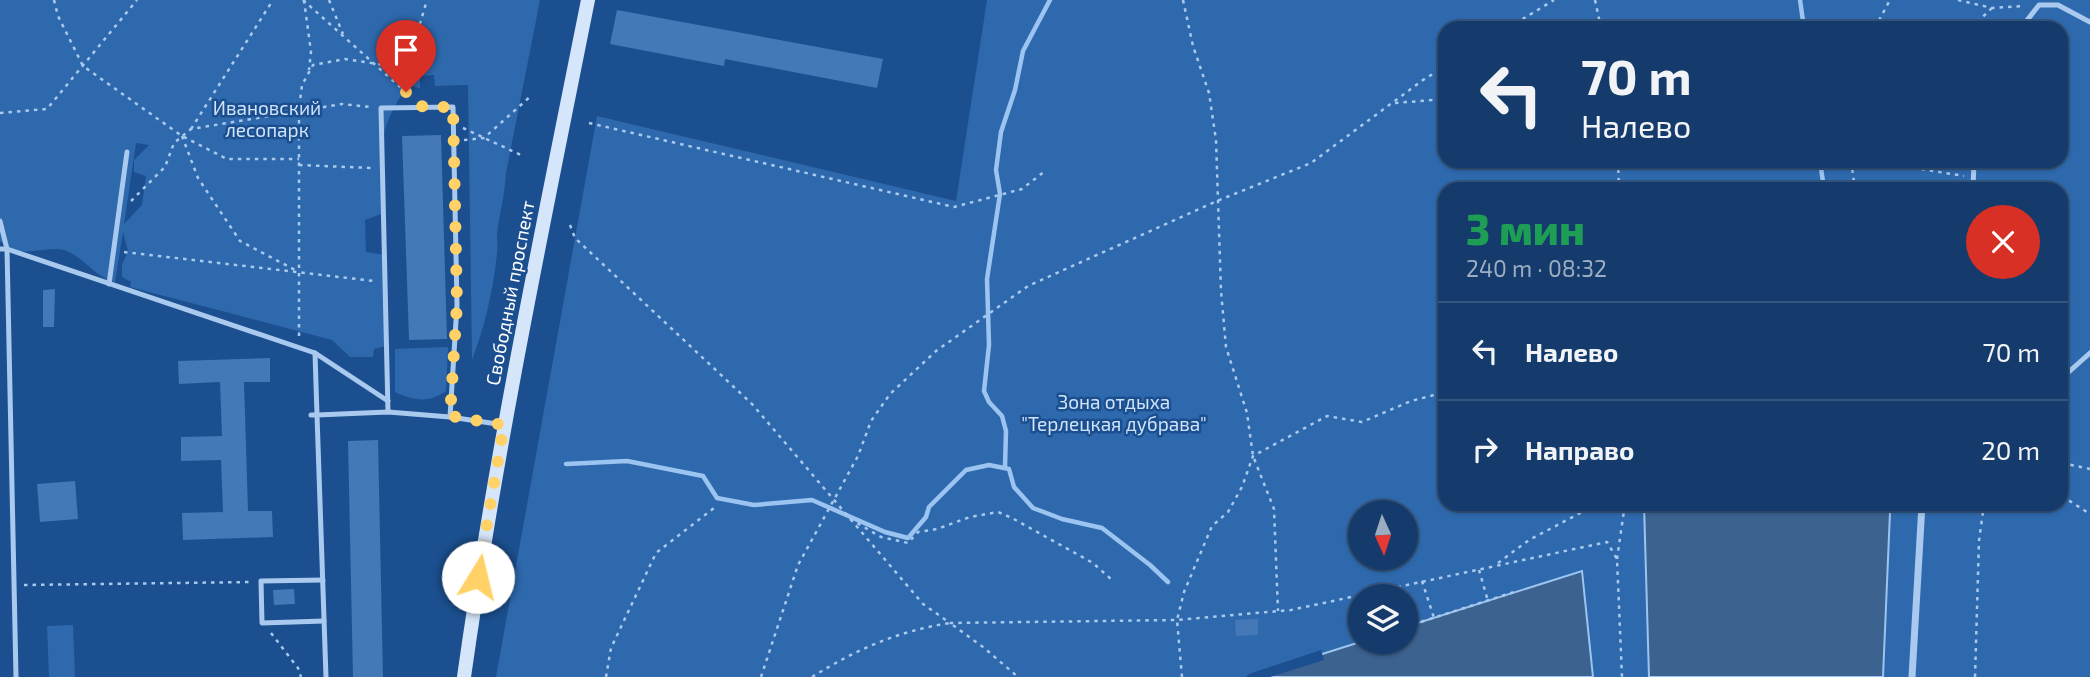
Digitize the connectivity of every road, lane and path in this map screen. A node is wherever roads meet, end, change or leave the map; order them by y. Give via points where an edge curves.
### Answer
1 (54, 0) edge
2 (137, 0) edge
3 (273, 0) edge
4 (304, 0) edge
5 (329, 0) edge
6 (428, 0) edge
7 (588, 0) edge
8 (1183, 0) edge
9 (1554, 0) edge
10 (1595, 0) edge
11 (1890, 0) edge
12 (1958, 0) edge
13 (2058, 3) edge
14 (2039, 5) junction
15 (1992, 8) junction
16 (1520, 21) edge
17 (1600, 21) edge
18 (1879, 21) edge
19 (1978, 21) edge
20 (2026, 21) edge
21 (2090, 22) edge
22 (345, 37) junction
23 (373, 62) junction
24 (83, 66) junction
25 (309, 70) junction
26 (1438, 72) edge
27 (532, 95) dead end
28 (1438, 100) edge
29 (1391, 104) junction
30 (423, 107) junction
31 (381, 108) junction
32 (299, 109) junction
33 (0, 113) edge
34 (454, 123) junction
35 (589, 123) dead end
36 (191, 130) junction
37 (183, 136) junction
38 (484, 138) junction
39 (454, 141) junction
40 (127, 152) dead end
41 (523, 156) dead end
42 (299, 159) junction
43 (299, 165) junction
44 (1916, 168) edge
45 (1973, 168) edge
46 (382, 169) junction
47 (1045, 171) dead end
48 (1973, 177) junction
49 (1973, 182) edge
50 (1217, 201) junction
51 (118, 214) junction
52 (0, 221) edge
53 (570, 225) dead end
54 (3, 249) edge
55 (113, 251) junction
56 (300, 273) junction
57 (385, 282) junction
58 (109, 284) junction
59 (160, 301) junction
60 (160, 310) dead end
61 (299, 348) junction
62 (315, 353) junction
63 (2090, 353) edge
64 (2068, 373) edge
65 (1438, 394) edge
66 (388, 401) junction
67 (388, 412) junction
68 (314, 415) junction
69 (450, 416) junction
70 (504, 425) junction
71 (1253, 456) junction
72 (2068, 464) edge
73 (2090, 469) edge
74 (835, 499) junction
75 (2068, 500) edge
76 (714, 508) dead end
77 (1584, 511) edge
78 (1624, 511) edge
79 (1922, 511) edge
80 (1983, 511) edge
81 (2090, 514) edge
82 (849, 519) junction
83 (1617, 559) junction
84 (1494, 566) junction
85 (1479, 569) junction
86 (323, 580) junction
87 (1112, 580) dead end
88 (261, 581) junction
89 (1422, 582) junction
90 (1414, 584) edge
91 (14, 585) junction
92 (1517, 592) dead end
93 (1348, 598) edge
94 (1488, 601) junction
95 (1278, 611) junction
96 (1434, 618) junction
97 (1177, 620) junction
98 (324, 621) junction
99 (262, 623) junction
100 (950, 623) junction
101 (1418, 623) edge
102 (16, 677) edge
103 (301, 677) edge
104 (326, 677) edge
105 (464, 677) edge
106 (606, 677) edge
107 (761, 677) edge
108 (812, 677) edge
109 (1018, 677) edge
110 (1182, 677) edge
111 (1622, 677) edge
112 (1912, 677) edge
113 (1975, 677) edge

1 - 24 path
2 - 24 path
3 - 36 path
4 - 22 path
4 - 25 path
5 - 22 path
6 - 23 path via 411,54 390,66
7 - 70 main road, Свободный проспект
8 - 50 path via 1209,93 1216,140
9 - 16 path
10 - 17 path
11 - 18 path
12 - 15 path
13 - 14 lane
13 - 21 lane
14 - 15 path
14 - 20 lane
15 - 19 path
22 - 23 path
23 - 25 path via 345,59 313,65
23 - 30 path
24 - 33 path via 47,109
24 - 37 path
25 - 32 path
26 - 29 path
27 - 38 path
28 - 29 path
29 - 50 path via 1311,163
30 - 31 lane
30 - 34 lane via 453,107
31 - 32 path via 342,104
31 - 46 lane
32 - 36 path
32 - 42 path
34 - 38 path
34 - 39 lane
35 - 47 path via 954,207 1022,189
36 - 37 path
37 - 42 path via 227,159
37 - 51 path via 174,143 165,167
37 - 56 path via 198,178 240,241
38 - 39 path
38 - 41 path
39 - 69 lane via 457,304
40 - 51 lane
42 - 43 path
43 - 46 path
43 - 56 path
44 - 48 path
45 - 48 lane
46 - 57 lane
48 - 49 lane
50 - 71 path via 1226,347 1247,413
50 - 74 path via 1028,286 936,351 877,412
51 - 55 lane
52 - 54 lane
53 - 74 path via 575,238 752,404
54 - 58 lane
54 - 91 lane
55 - 56 path
55 - 58 lane
56 - 57 path
56 - 61 path
57 - 66 lane
58 - 59 lane
59 - 60 lane
59 - 61 lane
61 - 62 lane
62 - 66 lane
62 - 68 lane
63 - 64 lane
65 - 71 path via 1362,422 1327,415
66 - 67 lane
67 - 68 lane
67 - 69 lane
68 - 86 lane
69 - 70 lane
70 - 105 main road, Свободный проспект
71 - 95 path via 1274,509
71 - 97 path via 1242,487 1228,512 1212,526 1199,553
72 - 73 path
74 - 82 path
74 - 107 path via 798,565
75 - 81 path
76 - 106 path via 656,553 611,648
77 - 84 path via 1529,540
78 - 83 path
79 - 112 street
80 - 113 path
82 - 87 path via 881,537 908,543 918,532 998,512 1093,562
82 - 100 path via 923,604
83 - 84 path via 1607,542
83 - 111 path
84 - 85 path
85 - 89 path
85 - 94 path
86 - 88 lane
86 - 98 lane
88 - 91 path
88 - 99 lane
89 - 90 path
89 - 96 path
91 - 102 lane
92 - 94 path
93 - 95 path
94 - 96 path
95 - 97 path
96 - 101 path
97 - 100 path
97 - 110 path
98 - 99 lane
98 - 104 lane
99 - 103 path
100 - 108 path via 914,629 847,656
100 - 109 path

